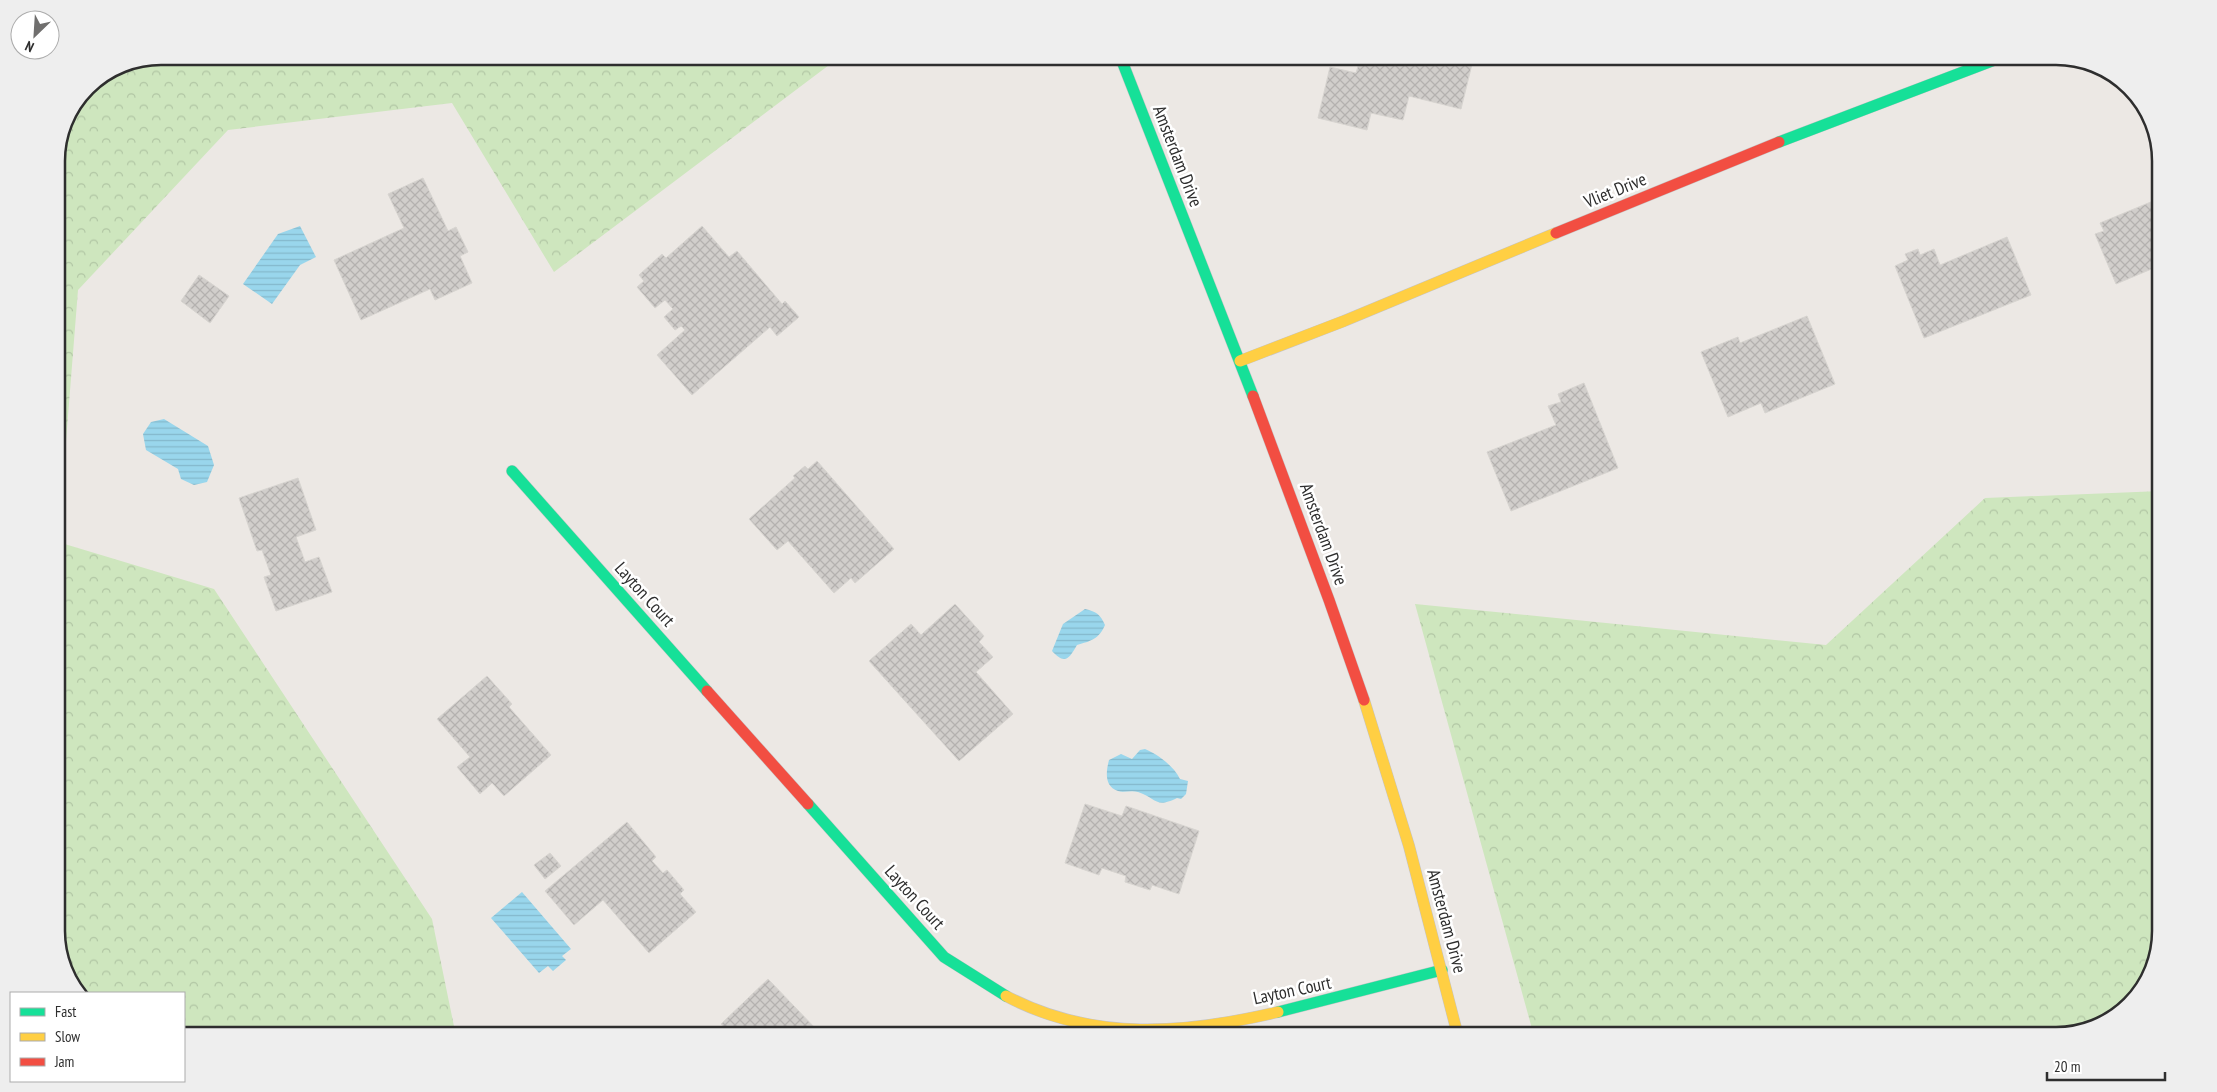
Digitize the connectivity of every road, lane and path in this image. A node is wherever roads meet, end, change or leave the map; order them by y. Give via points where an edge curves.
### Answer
1 (1124, 65) edge
2 (1981, 65) edge
3 (1240, 361) junction
4 (512, 471) dead end
5 (1442, 970) junction
6 (1114, 1027) edge
7 (1188, 1027) edge
8 (1456, 1027) edge

1 - 3 street, Amsterdam Drive
2 - 3 street, Vliet Drive via 1747,154
3 - 5 street, Amsterdam Drive via 1311,550 1388,775
4 - 6 street, Layton Court via 944,956 996,990 1047,1014
5 - 7 street, Layton Court via 1261,1016
5 - 8 street, Amsterdam Drive

